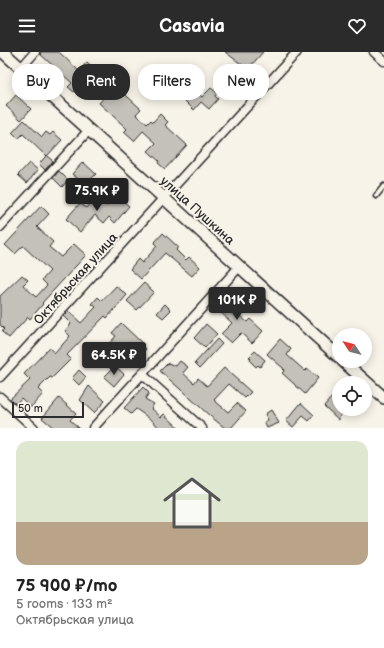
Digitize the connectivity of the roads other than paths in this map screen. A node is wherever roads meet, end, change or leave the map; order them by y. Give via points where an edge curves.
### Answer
1 (3, 52) edge
2 (35, 52) edge
3 (297, 52) edge
4 (374, 52) edge
5 (384, 61) edge
6 (16, 64) edge
7 (24, 64) edge
8 (56, 100) edge
9 (89, 130) junction
10 (384, 186) edge
11 (376, 196) dead end
12 (164, 198) junction
13 (0, 227) edge
14 (240, 267) junction
15 (332, 351) edge
16 (351, 368) edge
17 (142, 374) junction
18 (0, 377) edge
19 (0, 397) edge
20 (384, 398) edge
21 (34, 428) edge
22 (93, 428) edge
23 (202, 428) edge

1 - 6 street, улица Пушкина
2 - 7 street
3 - 12 street, Октябрьская улица
4 - 5 street
8 - 9 street, улица Пушкина
9 - 12 street, улица Пушкина
9 - 13 street
10 - 11 lane
12 - 14 street, улица Пушкина
12 - 18 street, Октябрьская улица
14 - 15 street, улица Пушкина
14 - 17 street
16 - 20 street
17 - 22 street
17 - 23 street
19 - 21 street

